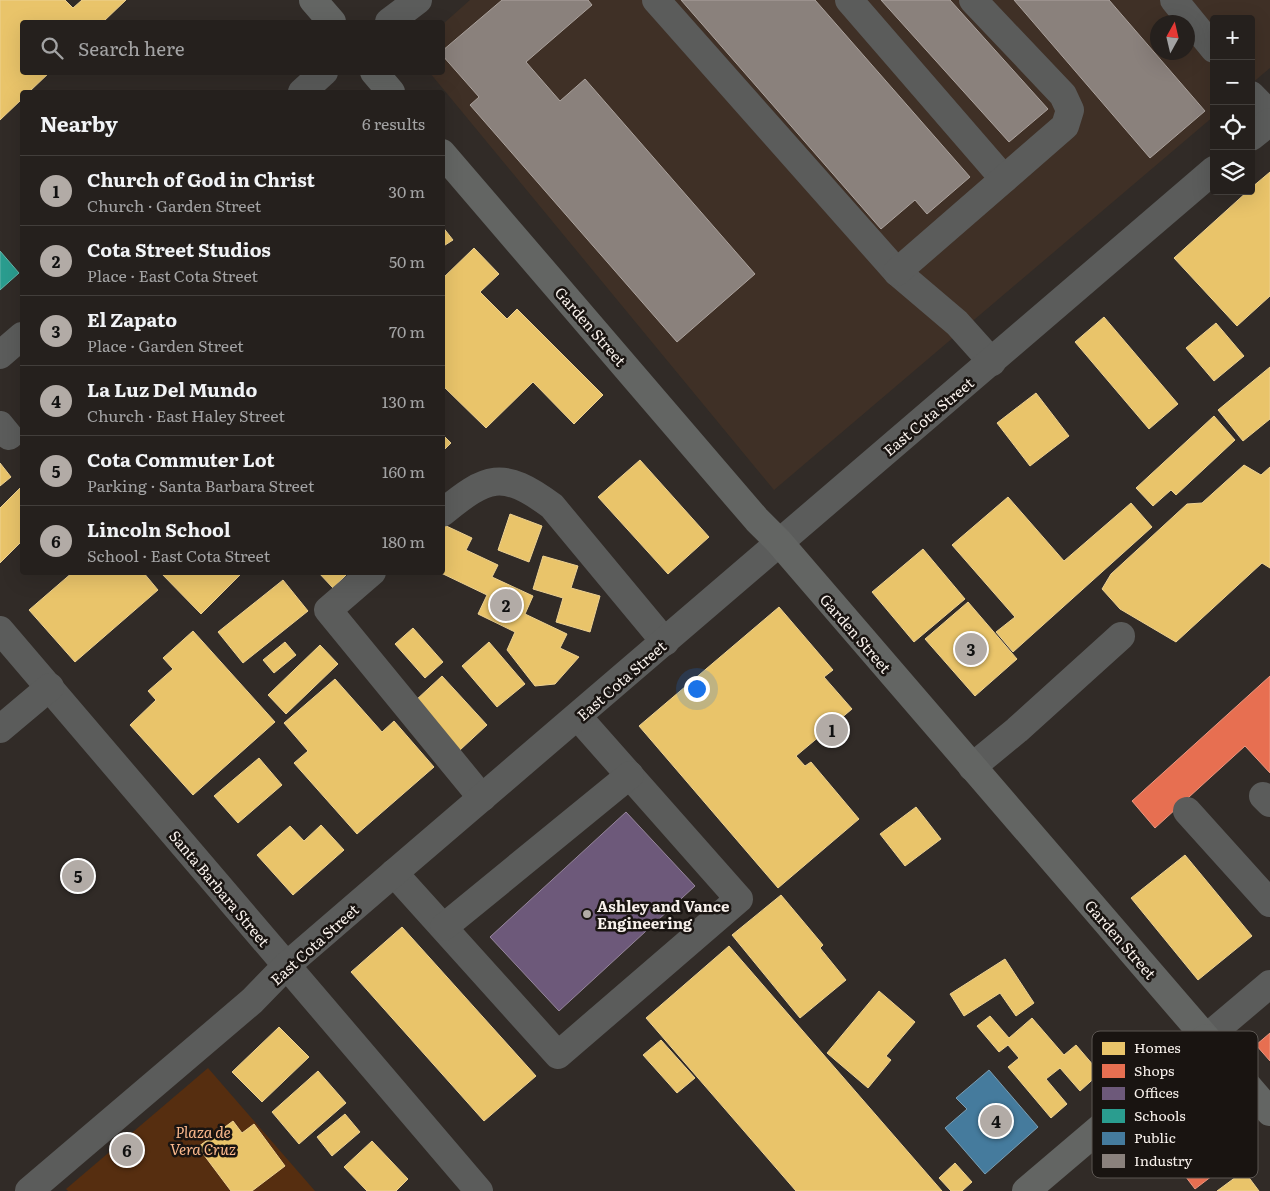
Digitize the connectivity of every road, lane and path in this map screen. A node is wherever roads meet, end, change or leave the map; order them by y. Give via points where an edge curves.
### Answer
1 (313, 0) edge
2 (418, 0) edge
3 (656, 0) edge
4 (849, 0) edge
5 (973, 0) edge
6 (1174, 0) edge
7 (330, 20) edge
8 (392, 20) edge
9 (1210, 44) edge
10 (321, 75) edge
11 (377, 75) edge
12 (304, 90) edge
13 (389, 90) edge
14 (1255, 99) edge
15 (1270, 114) edge
16 (1270, 122) edge
17 (1255, 135) edge
18 (445, 157) edge
19 (1210, 173) edge
20 (1004, 180) junction
21 (897, 272) junction
22 (20, 338) edge
23 (0, 356) edge
24 (992, 362) junction
25 (445, 511) edge
26 (779, 542) junction
27 (369, 575) edge
28 (1, 632) edge
29 (1121, 636) dead end
30 (665, 642) junction
31 (50, 687) junction
32 (578, 717) junction
33 (0, 729) edge
34 (972, 767) junction
35 (630, 775) junction
36 (482, 798) junction
37 (1187, 810) dead end
38 (394, 873) junction
39 (1270, 903) edge
40 (444, 928) junction
41 (286, 966) junction
42 (1270, 984) edge
43 (1200, 1031) edge
44 (1214, 1031) edge
45 (1258, 1098) edge
46 (1270, 1112) edge
47 (1092, 1135) edge
48 (42, 1187) edge
49 (479, 1191) edge
50 (1026, 1191) edge

1 - 7 main road
2 - 8 street
3 - 21 street
4 - 20 street
5 - 20 street via 1063,95 1070,110 1065,126
6 - 9 street
10 - 12 street
11 - 13 main road
14 - 15 street
16 - 17 street
18 - 26 main road, Garden Street via 750,513
19 - 24 street, East Cota Street
20 - 21 street
21 - 24 street via 956,323
22 - 23 street
24 - 26 street, East Cota Street
25 - 30 street via 470,490 486,482 516,484 532,492 552,506
26 - 30 street, East Cota Street
26 - 34 main road, Garden Street
27 - 36 street via 328,610
28 - 31 street, Santa Barbara Street
29 - 34 street
30 - 32 street, East Cota Street
31 - 33 street
31 - 41 street, Santa Barbara Street
32 - 35 street
32 - 36 street, East Cota Street
34 - 43 main road, Garden Street
35 - 40 street
35 - 40 street via 738,899 558,1055
36 - 38 street, East Cota Street
37 - 39 street
38 - 40 street
38 - 41 street, East Cota Street
41 - 48 street, East Cota Street via 257,996
41 - 49 street, Santa Barbara Street
42 - 44 street
45 - 46 main road, Garden Street
47 - 50 main road

